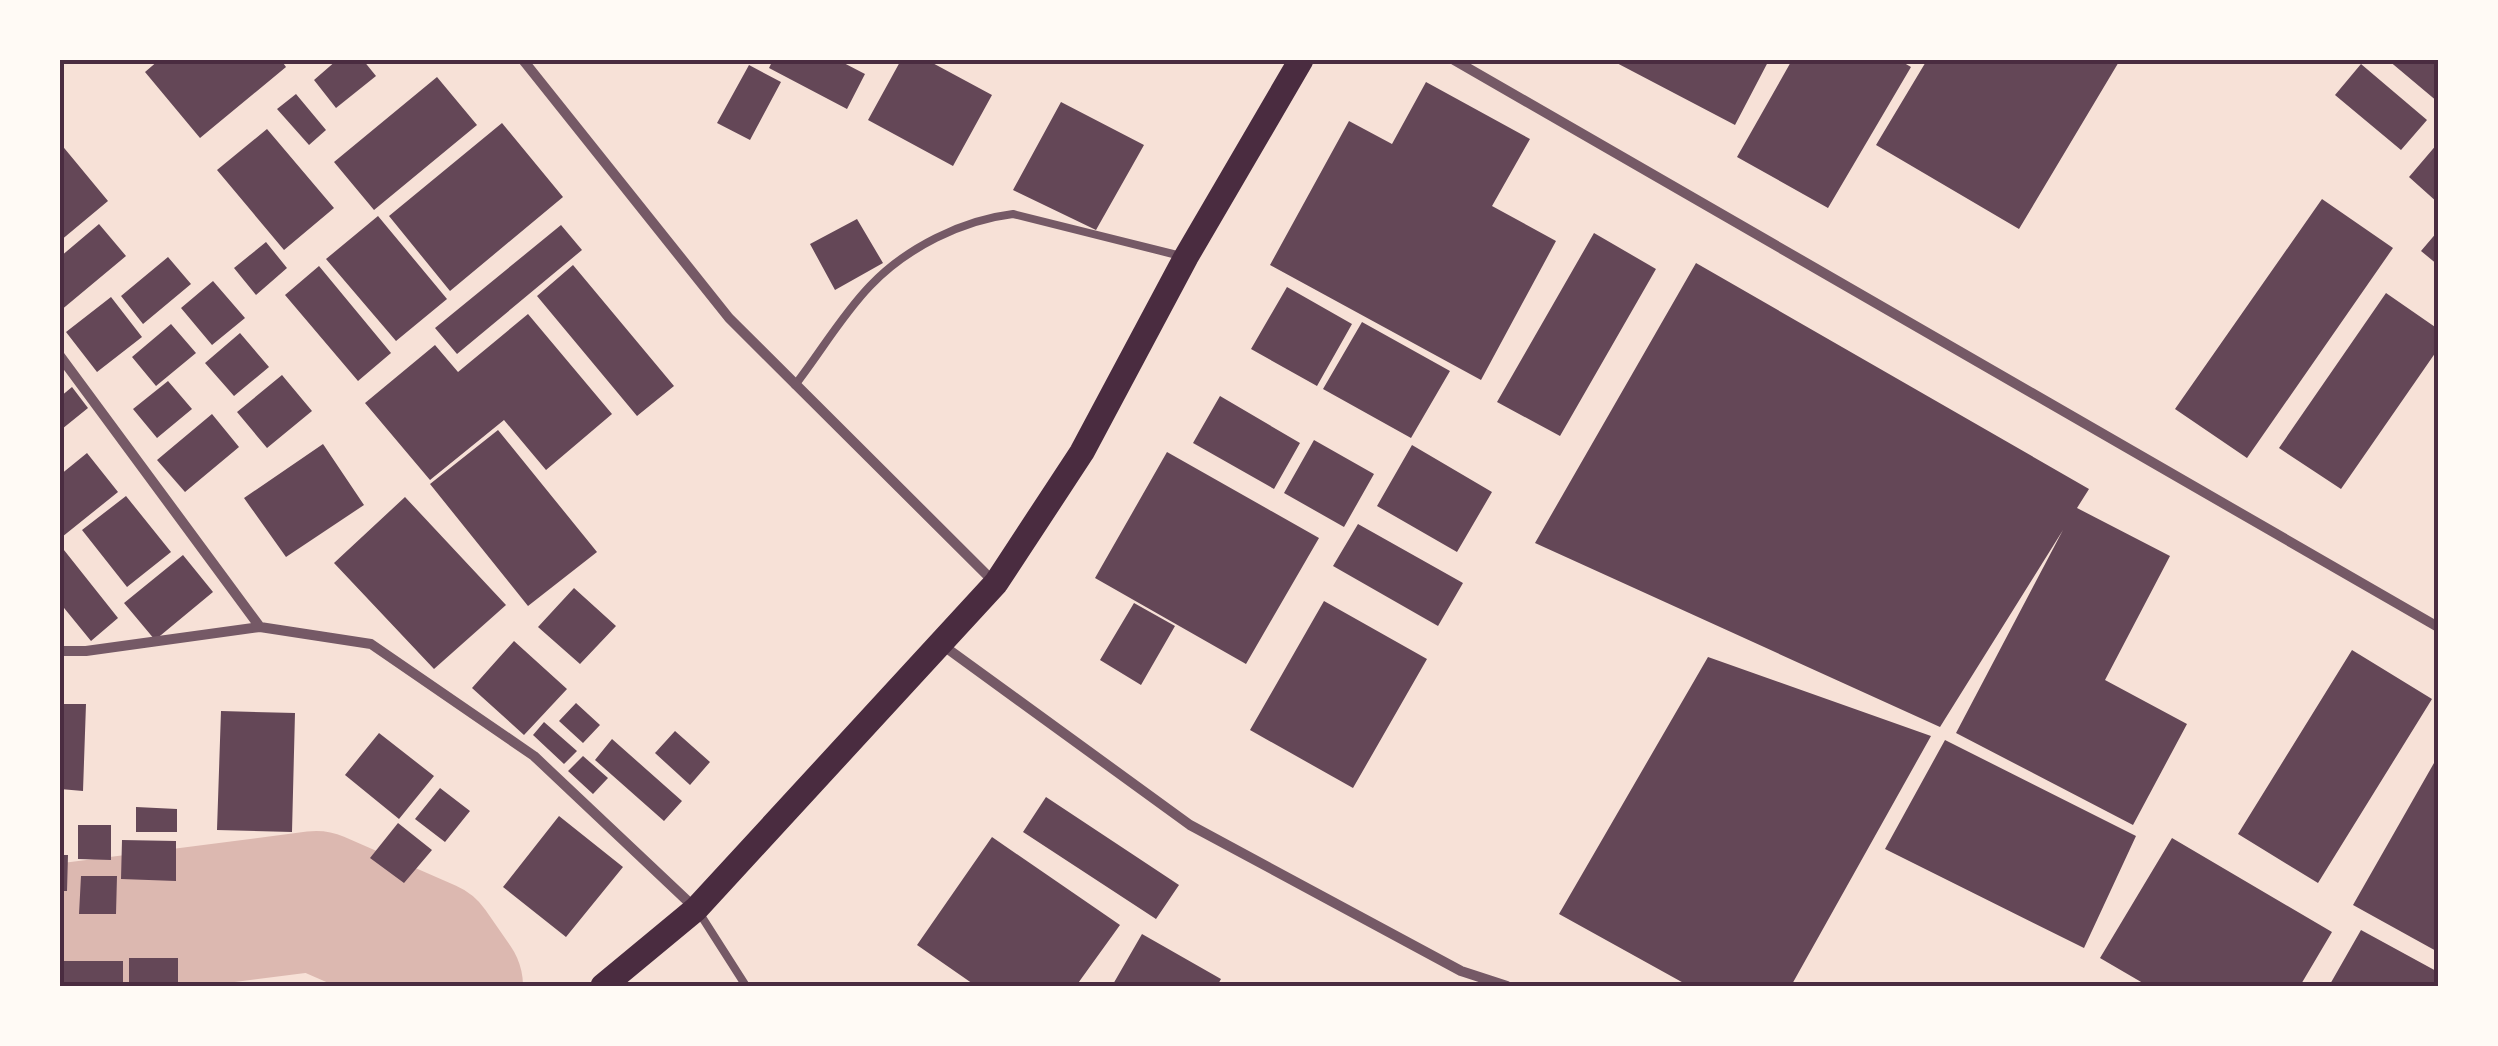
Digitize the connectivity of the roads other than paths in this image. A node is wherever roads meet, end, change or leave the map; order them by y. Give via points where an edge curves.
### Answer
1 (524, 60) edge
2 (1300, 60) edge
3 (1454, 60) edge
4 (1186, 257) junction
5 (60, 356) edge
6 (795, 385) junction
7 (996, 583) junction
8 (260, 627) junction
9 (2438, 627) edge
10 (940, 644) junction
11 (60, 652) edge
12 (696, 909) junction
13 (603, 986) edge
14 (746, 986) edge
15 (1507, 986) edge

1 - 6 street via 729,318
2 - 4 main road
3 - 9 street
4 - 6 lane via 1013,214 993,216 919,246 870,286
4 - 7 main road via 1082,452
5 - 8 street
6 - 7 street
7 - 10 main road
8 - 11 street
8 - 12 street via 372,644 534,756
10 - 12 main road
10 - 15 street via 1190,825 1461,971
12 - 13 main road
12 - 14 lane

